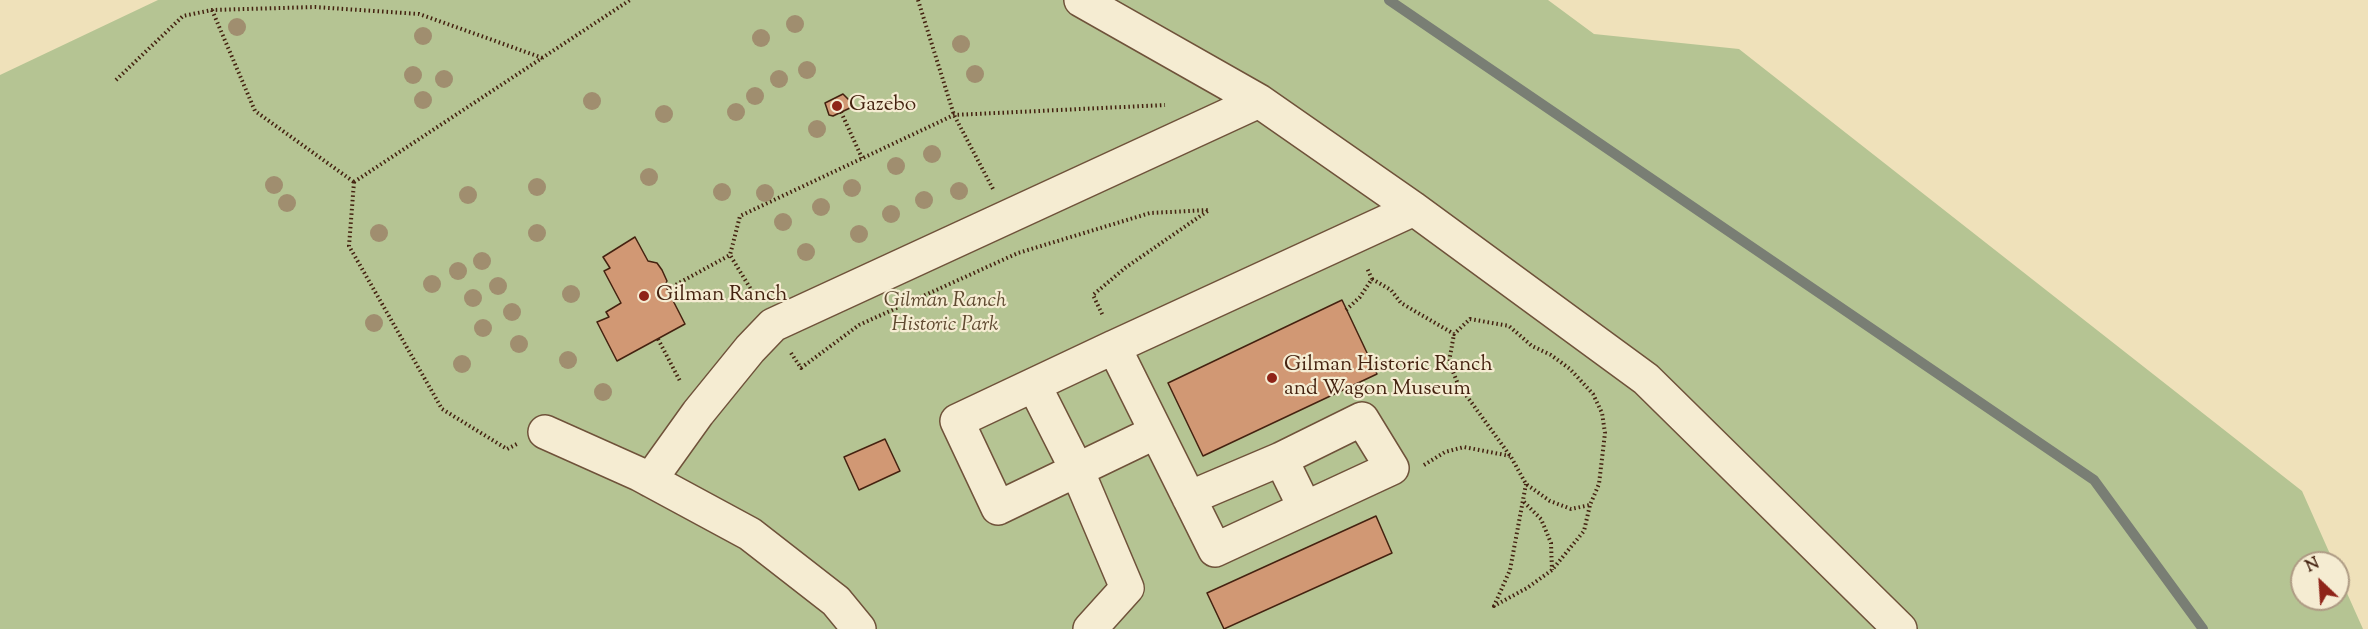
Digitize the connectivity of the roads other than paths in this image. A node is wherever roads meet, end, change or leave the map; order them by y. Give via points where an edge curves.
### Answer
1 (1081, 0) edge
2 (1259, 101) junction
3 (1414, 209) junction
4 (1110, 335) junction
5 (1034, 385) junction
6 (545, 432) road end
7 (1156, 432) junction
8 (1281, 459) junction
9 (1077, 470) junction
10 (650, 480) junction
11 (1189, 498) junction
12 (1305, 508) junction
13 (860, 629) edge
14 (1090, 629) edge
15 (1900, 629) edge

1 - 2 street
2 - 3 street
2 - 10 street via 773,325 713,395
3 - 4 street via 1352,238
3 - 15 street via 1646,379
4 - 5 street
4 - 7 street
5 - 9 street
5 - 9 street via 957,421 998,508
6 - 10 street
7 - 9 street
7 - 11 street
8 - 11 street
8 - 12 street
8 - 12 street via 1362,418 1392,468
9 - 14 street via 1128,588
10 - 13 street via 750,534 836,601
11 - 12 street via 1215,550

